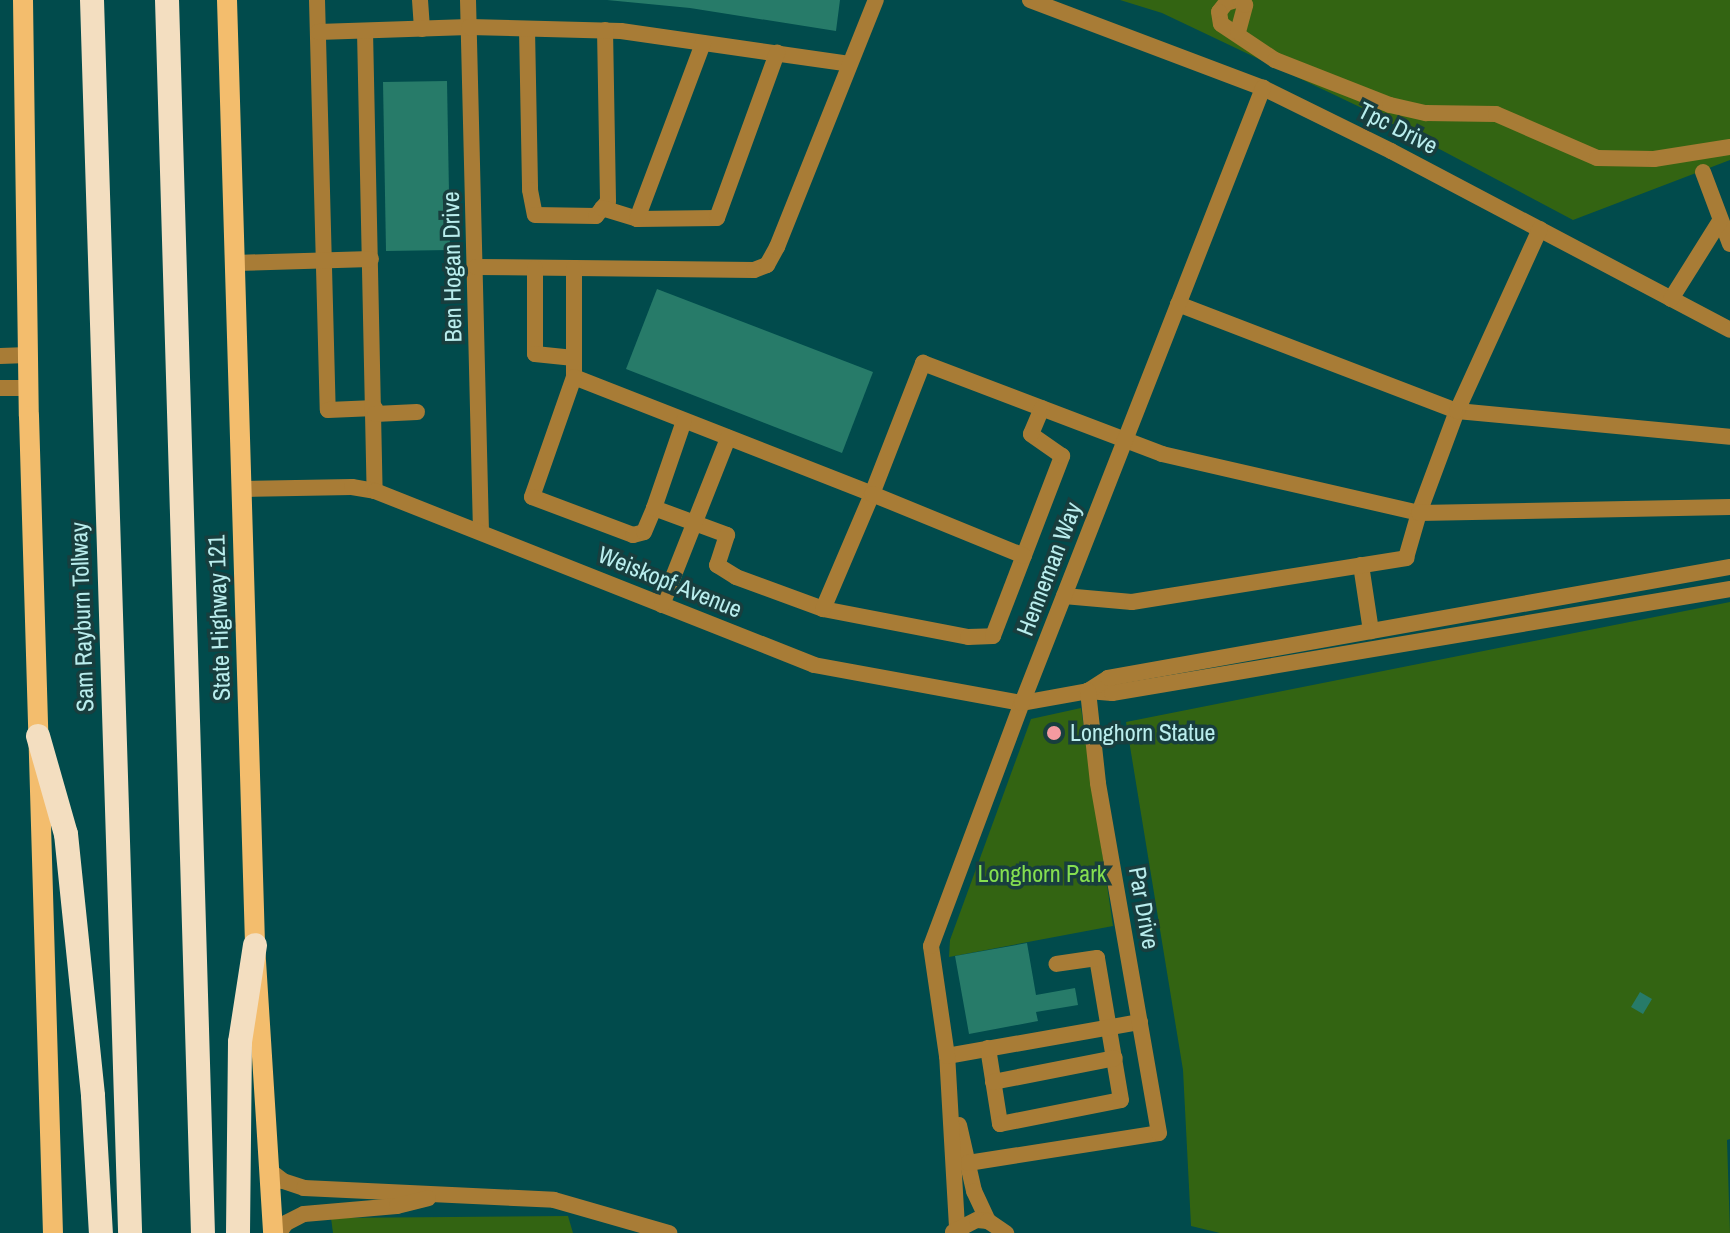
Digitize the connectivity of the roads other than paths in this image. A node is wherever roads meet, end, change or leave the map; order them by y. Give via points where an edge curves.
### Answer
1 (23, 0) edge
2 (92, 0) edge
3 (167, 0) edge
4 (227, 0) edge
5 (317, 0) edge
6 (420, 0) edge
7 (468, 0) edge
8 (876, 0) edge
9 (1030, 0) edge
10 (1238, 0) edge
11 (469, 27) junction
12 (422, 29) junction
13 (527, 29) junction
14 (605, 30) junction
15 (365, 31) junction
16 (318, 32) junction
17 (1238, 32) junction
18 (703, 43) junction
19 (777, 53) junction
20 (850, 64) junction
21 (1263, 88) junction
22 (1730, 147) edge
23 (1703, 172) dead end
24 (602, 208) junction
25 (637, 219) junction
26 (1720, 221) junction
27 (1540, 229) junction
28 (1730, 244) edge
29 (371, 259) junction
30 (324, 260) junction
31 (235, 263) junction
32 (476, 267) junction
33 (535, 268) junction
34 (574, 268) junction
35 (1671, 299) junction
36 (1178, 304) junction
37 (1730, 330) edge
38 (28, 355) junction
39 (0, 356) edge
40 (574, 358) junction
41 (574, 377) junction
42 (0, 388) edge
43 (28, 388) junction
44 (1042, 408) junction
45 (375, 411) junction
46 (1457, 411) junction
47 (417, 412) dead end
48 (684, 421) junction
49 (1730, 437) edge
50 (728, 438) junction
51 (1125, 440) junction
52 (241, 489) junction
53 (375, 491) junction
54 (872, 494) junction
55 (1730, 507) edge
56 (654, 508) junction
57 (1419, 513) junction
58 (694, 524) junction
59 (481, 532) junction
60 (1024, 556) junction
61 (1361, 565) junction
62 (1730, 567) edge
63 (1730, 589) edge
64 (1064, 596) junction
65 (662, 605) junction
66 (823, 609) junction
67 (1371, 631) junction
68 (1088, 691) junction
69 (1022, 703) junction
70 (38, 736) junction
71 (255, 945) junction
72 (1056, 964) dead end
73 (1140, 1022) junction
74 (1110, 1027) junction
75 (988, 1048) junction
76 (947, 1056) junction
77 (1115, 1058) junction
78 (949, 1076) junction
79 (993, 1082) junction
80 (968, 1163) junction
81 (269, 1170) junction
82 (438, 1196) junction
83 (988, 1221) junction
84 (954, 1230) edge
85 (53, 1233) edge
86 (101, 1233) edge
87 (130, 1233) edge
88 (203, 1233) edge
89 (238, 1233) edge
90 (276, 1233) edge
91 (669, 1233) edge
92 (1006, 1233) edge

1 - 38 main road
2 - 87 highway, Sam Rayburn Tollway
3 - 88 highway
4 - 31 main road, State Highway 121
5 - 16 street
6 - 12 street
7 - 11 street, Ben Hogan Drive
8 - 20 street
9 - 21 street, Tpc Drive
10 - 17 street via 1245,5
10 - 17 street via 1219,12 1221,24
11 - 12 street
11 - 13 street
11 - 32 street, Ben Hogan Drive
12 - 15 street
13 - 14 street
13 - 24 street via 535,215 596,216
14 - 18 street
14 - 24 street via 608,201
15 - 16 street
15 - 29 street
16 - 30 street
17 - 22 street via 1275,60 1390,105 1426,113 1496,114 1597,158 1654,159
18 - 19 street
18 - 25 street
19 - 20 street
19 - 25 street via 717,218
20 - 34 street via 767,265 754,270
21 - 27 street, Tpc Drive
21 - 36 street, Henneman Way
23 - 26 street
24 - 25 street
26 - 28 street
26 - 35 street
27 - 35 street, Tpc Drive
27 - 46 street
29 - 30 street
29 - 45 street
30 - 31 street
30 - 45 street via 328,410
31 - 52 main road, State Highway 121
32 - 33 street
32 - 59 street, Ben Hogan Drive
33 - 34 street
33 - 40 street via 535,354
34 - 40 street
35 - 37 street, Tpc Drive
36 - 46 street
36 - 51 street, Henneman Way
38 - 39 street
38 - 43 main road
40 - 41 street
41 - 48 street
41 - 56 street via 532,497 633,535 644,532
42 - 43 street
43 - 70 main road
44 - 51 street
44 - 54 street via 923,363
44 - 60 street via 1031,434 1062,456
45 - 47 street
45 - 53 street
46 - 49 street
46 - 57 street
48 - 50 street
48 - 56 street
50 - 54 street
50 - 58 street
51 - 57 street via 1162,454
51 - 64 street, Henneman Way
52 - 53 street, Weiskopf Avenue
52 - 71 main road, State Highway 121
53 - 59 street, Weiskopf Avenue
54 - 60 street
54 - 66 street
55 - 57 street
56 - 58 street
57 - 61 street via 1406,558
58 - 65 street
58 - 66 street via 727,535 717,565
59 - 65 street, Weiskopf Avenue
60 - 66 street via 993,636 968,637
61 - 64 street via 1132,602
61 - 67 street
62 - 67 street
63 - 68 street via 1112,693
64 - 69 street, Henneman Way
65 - 69 street, Weiskopf Avenue via 814,665
67 - 68 street via 1108,678
68 - 69 street, Weiskopf Avenue
68 - 73 street, Par Drive via 1098,783
69 - 76 street, Henneman Way via 931,946
70 - 85 main road
70 - 86 highway via 66,834 93,1096
71 - 81 main road, State Highway 121
71 - 89 highway via 240,1042
72 - 74 street via 1097,958
73 - 74 street
73 - 80 street, Par Drive via 1159,1133
74 - 75 street
74 - 77 street
75 - 76 street
75 - 79 street
76 - 78 street, Henneman Way
77 - 79 street
77 - 79 street via 1121,1100 1000,1124
78 - 80 street, Henneman Way
78 - 84 street, Henneman Way
80 - 83 street, Henneman Way
81 - 82 street via 296,1187 397,1189
81 - 90 main road, State Highway 121
82 - 90 street via 397,1206 304,1214
82 - 91 street via 554,1200
83 - 84 street via 967,1222
83 - 92 street

